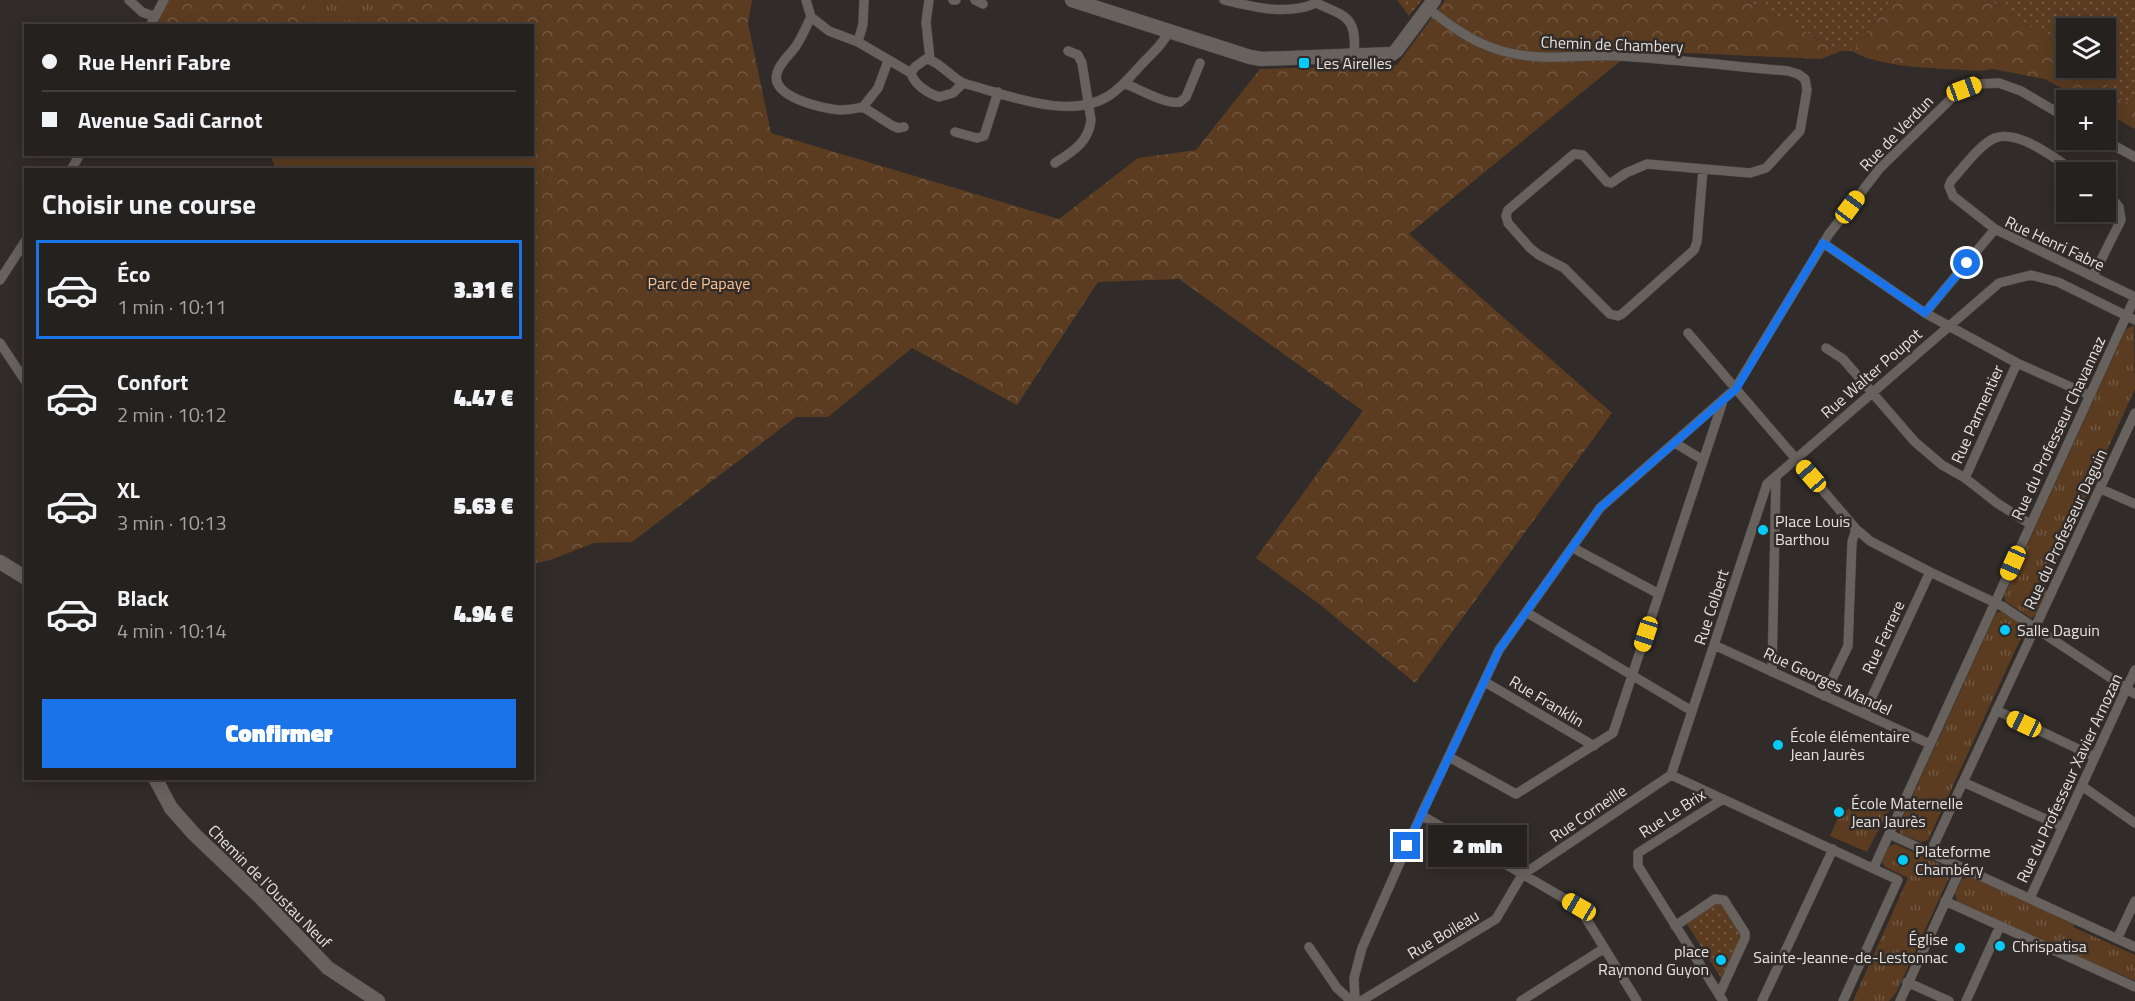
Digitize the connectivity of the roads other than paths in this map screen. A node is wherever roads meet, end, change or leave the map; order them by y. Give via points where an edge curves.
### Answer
1 (129, 0) edge
2 (165, 0) edge
3 (806, 0) edge
4 (864, 0) edge
5 (929, 0) edge
6 (1072, 0) edge
7 (1224, 0) edge
8 (1316, 2) edge
9 (1431, 4) edge
10 (811, 16) junction
11 (152, 21) edge
12 (1169, 30) junction
13 (858, 42) junction
14 (1068, 51) dead end
15 (1354, 57) junction
16 (930, 59) junction
17 (888, 61) junction
18 (1200, 63) dead end
19 (911, 73) junction
20 (963, 83) junction
21 (1124, 83) junction
22 (998, 92) junction
23 (1088, 104) junction
24 (863, 107) junction
25 (2056, 112) edge
26 (904, 127) dead end
27 (955, 132) dead end
28 (2116, 147) edge
29 (2135, 157) edge
30 (2060, 162) edge
31 (1055, 163) dead end
32 (1703, 169) junction
33 (2116, 203) edge
34 (1995, 229) junction
35 (24, 243) edge
36 (1823, 243) junction
37 (2093, 276) junction
38 (0, 280) edge
39 (2135, 297) edge
40 (1925, 313) junction
41 (2131, 318) edge
42 (1948, 326) junction
43 (1688, 333) dead end
44 (0, 343) edge
45 (1826, 348) dead end
46 (2017, 363) junction
47 (24, 379) edge
48 (1736, 389) junction
49 (1871, 393) junction
50 (2090, 395) junction
51 (1723, 402) junction
52 (2135, 413) edge
53 (1675, 443) junction
54 (1796, 458) junction
55 (1703, 460) junction
56 (1776, 476) junction
57 (1965, 478) junction
58 (2101, 489) junction
59 (2135, 504) edge
60 (2030, 524) junction
61 (1856, 529) junction
62 (1574, 546) junction
63 (0, 562) edge
64 (1930, 572) junction
65 (24, 577) edge
66 (1659, 594) junction
67 (1996, 602) junction
68 (1526, 612) junction
69 (2036, 628) junction
70 (1714, 645) junction
71 (2135, 670) edge
72 (1772, 672) junction
73 (1633, 675) junction
74 (1485, 682) junction
75 (2131, 691) edge
76 (1824, 696) junction
77 (1995, 710) junction
78 (1692, 711) junction
79 (1864, 714) junction
80 (1930, 744) junction
81 (1593, 746) junction
82 (1449, 756) junction
83 (2095, 757) junction
84 (1671, 775) junction
85 (156, 780) edge
86 (1964, 782) junction
87 (2082, 786) junction
88 (1723, 799) junction
89 (1421, 815) junction
90 (2135, 824) edge
91 (2062, 827) junction
92 (1888, 834) junction
93 (1833, 849) junction
94 (1930, 853) junction
95 (1874, 867) junction
96 (1961, 868) junction
97 (1522, 875) junction
98 (2030, 898) junction
99 (1945, 901) junction
100 (2135, 901) edge
101 (1675, 926) junction
102 (2000, 926) junction
103 (2117, 939) junction
104 (1310, 947) dead end
105 (2135, 947) edge
106 (1604, 949) junction
107 (1908, 982) junction
108 (2135, 987) edge
109 (1721, 998) edge
110 (378, 1001) edge
111 (1353, 1001) edge
112 (1361, 1001) edge
113 (1521, 1001) edge
114 (1637, 1001) edge
115 (1762, 1001) edge
116 (1843, 1001) edge
117 (1900, 1001) edge
118 (1948, 1001) edge
119 (1966, 1001) edge

1 - 11 street
2 - 11 street
3 - 10 street
4 - 13 street
5 - 16 street via 926,22
6 - 12 street
7 - 8 street via 1272,9 1309,7
8 - 15 street via 1350,22 1355,36
9 - 15 street via 1392,54
9 - 32 street, Chemin de Chambery via 1474,41 1512,54 1653,59 1788,71 1805,79 1808,90 1800,130 1770,165 1750,173
10 - 13 street via 829,31
10 - 24 street via 796,46 781,64 777,83 804,102 840,110
12 - 15 street via 1262,59
12 - 21 street
13 - 17 street
14 - 23 street via 1078,55 1082,63
16 - 19 street
16 - 20 street
17 - 19 street
17 - 24 street via 878,88
18 - 21 street via 1186,97 1180,102 1165,102
19 - 20 street via 913,80 939,97 953,93
20 - 22 street
21 - 23 street via 1110,95
22 - 23 street via 1069,108
22 - 27 street via 984,135 977,138
23 - 31 street via 1090,128 1079,148
24 - 26 street via 893,126
25 - 36 street, Rue de Verdun via 2010,86 1988,82 1964,89 1880,168
28 - 29 street
30 - 34 street via 2017,138 1995,138 1984,146 1948,186 1953,196
32 - 32 street via 1647,164 1611,183 1583,155 1574,154 1508,210 1506,219 1534,252 1559,264 1605,311 1618,316 1694,250
33 - 37 street via 2121,220
34 - 37 street, Rue Henri Fabre
34 - 40 street, Rue Henri Fabre
35 - 38 street
36 - 40 street
36 - 48 street, Rue de Verdun
37 - 39 street, Rue Henri Fabre
39 - 41 street, Rue du Professeur Chavannaz
40 - 42 street
41 - 42 street, Rue Walter Poupot via 2058,282 2031,275 1999,283
41 - 50 street, Rue du Professeur Chavannaz
42 - 46 street
42 - 49 street, Rue Walter Poupot
43 - 48 street
44 - 47 street
45 - 49 street via 1843,359
46 - 50 street
46 - 57 street, Rue Parmentier
48 - 51 street, Rue de Verdun
48 - 54 street
49 - 54 street, Rue Walter Poupot
49 - 57 street via 1915,442
50 - 60 street, Rue du Professeur Chavannaz
51 - 53 street, Rue de Verdun
51 - 55 street
52 - 58 street, Rue du Professeur Daguin
53 - 55 street
53 - 62 street, Rue de Verdun via 1600,508
54 - 56 street, Rue Colbert
54 - 61 street
55 - 66 street
56 - 70 street, Rue Colbert via 1767,484
56 - 72 street
57 - 60 street
58 - 59 street
58 - 69 street, Rue du Professeur Daguin
60 - 67 street, Rue du Professeur Chavannaz
61 - 64 street via 1870,541
61 - 76 street via 1852,542 1848,646
62 - 66 street
62 - 68 street, Rue de Verdun
63 - 65 street
64 - 67 street
64 - 79 street, Rue Ferrere
66 - 73 street
67 - 69 street
67 - 80 street, Rue du Professeur Chavannaz
68 - 73 street
68 - 74 street, Rue de Verdun via 1499,650
69 - 75 street
69 - 77 street, Rue du Professeur Daguin
70 - 72 street, Rue Georges Mandel
70 - 78 street, Rue Colbert
71 - 75 street, Rue du Professeur Xavier Arnozan
72 - 76 street, Rue Georges Mandel
73 - 78 street
73 - 81 street via 1613,734
74 - 81 street, Rue Franklin
74 - 82 street, Rue de Verdun
75 - 83 street, Rue du Professeur Xavier Arnozan
76 - 79 street, Rue Georges Mandel
77 - 83 street
77 - 86 street, Rue du Professeur Daguin
78 - 84 street, Rue Colbert
79 - 80 street, Rue Georges Mandel
80 - 92 street, Rue du Professeur Chavannaz
81 - 82 street via 1516,794
82 - 89 street, Rue de Verdun
83 - 87 street, Rue du Professeur Xavier Arnozan
84 - 88 street
84 - 97 street, Rue Corneille
85 - 110 street, Chemin de l'Oustau Neuf via 171,808 194,834 328,968
86 - 91 street
86 - 94 street, Rue du Professeur Daguin
87 - 90 street
87 - 91 street, Rue du Professeur Xavier Arnozan
88 - 93 street
88 - 101 street, Rue Le Brix via 1638,853 1638,866
89 - 97 street
89 - 111 street, Rue de Verdun via 1362,948
91 - 98 street, Rue du Professeur Xavier Arnozan
92 - 94 street
92 - 95 street, Rue du Professeur Chavannaz
93 - 95 street
93 - 115 street
94 - 96 street
95 - 116 street via 1898,880
96 - 98 street
96 - 99 street
97 - 106 street via 1579,907
97 - 112 street, Rue Boileau via 1496,919
98 - 103 street
99 - 102 street
99 - 107 street
100 - 103 street
101 - 109 street
101 - 109 street via 1715,899 1724,900 1745,938
102 - 108 street
102 - 119 street
103 - 105 street
104 - 111 street via 1337,988
106 - 113 street
106 - 114 street
107 - 117 street
107 - 118 street

